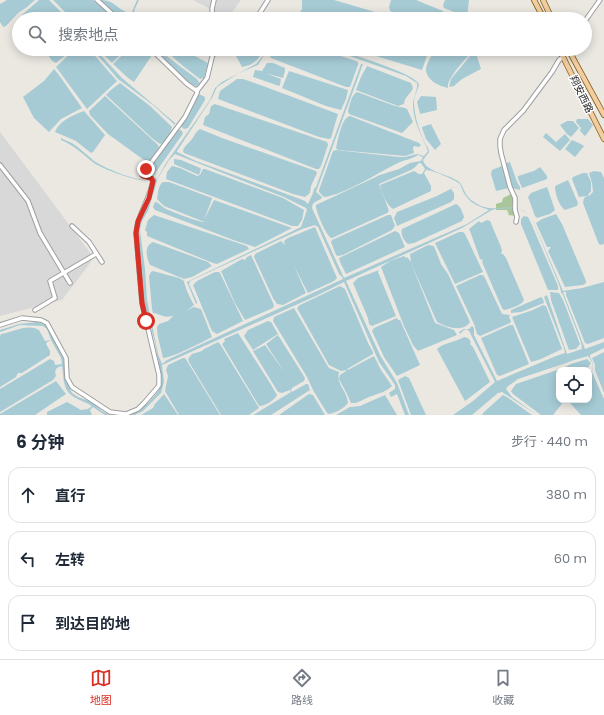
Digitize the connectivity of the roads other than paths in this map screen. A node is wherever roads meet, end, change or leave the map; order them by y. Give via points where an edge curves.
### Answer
1 (97, 0) edge
2 (214, 0) edge
3 (268, 0) edge
4 (534, 0) edge
5 (542, 0) edge
6 (600, 0) edge
7 (110, 12) edge
8 (212, 12) edge
9 (260, 12) edge
10 (540, 12) edge
11 (548, 12) edge
12 (591, 12) edge
13 (158, 56) edge
14 (213, 56) edge
15 (573, 56) edge
16 (563, 57) joint
17 (197, 90) junction
18 (604, 115) edge
19 (604, 139) edge
20 (0, 165) edge
21 (516, 222) dead end
22 (72, 226) dead end
23 (96, 254) junction
24 (102, 262) dead end
25 (65, 272) junction
26 (70, 283) dead end
27 (34, 310) dead end
28 (0, 325) edge

1 - 7 street
2 - 8 street
3 - 9 street
4 - 10 main road
5 - 11 main road
6 - 12 street
13 - 17 street via 187,84
14 - 17 street via 206,78
15 - 18 main road, 翔安西路
16 - 19 main road, 翔安西路
16 - 21 street via 500,138 510,187 515,198
17 - 28 street via 185,116 143,173 143,176 153,180 136,233 142,303 160,380 157,388 138,409 126,414 110,412 72,387 67,378 64,354 47,323 22,318
20 - 25 street via 28,201 40,233
22 - 23 street via 89,242
23 - 24 street
23 - 25 street
25 - 26 street
25 - 27 street via 50,281 55,298

